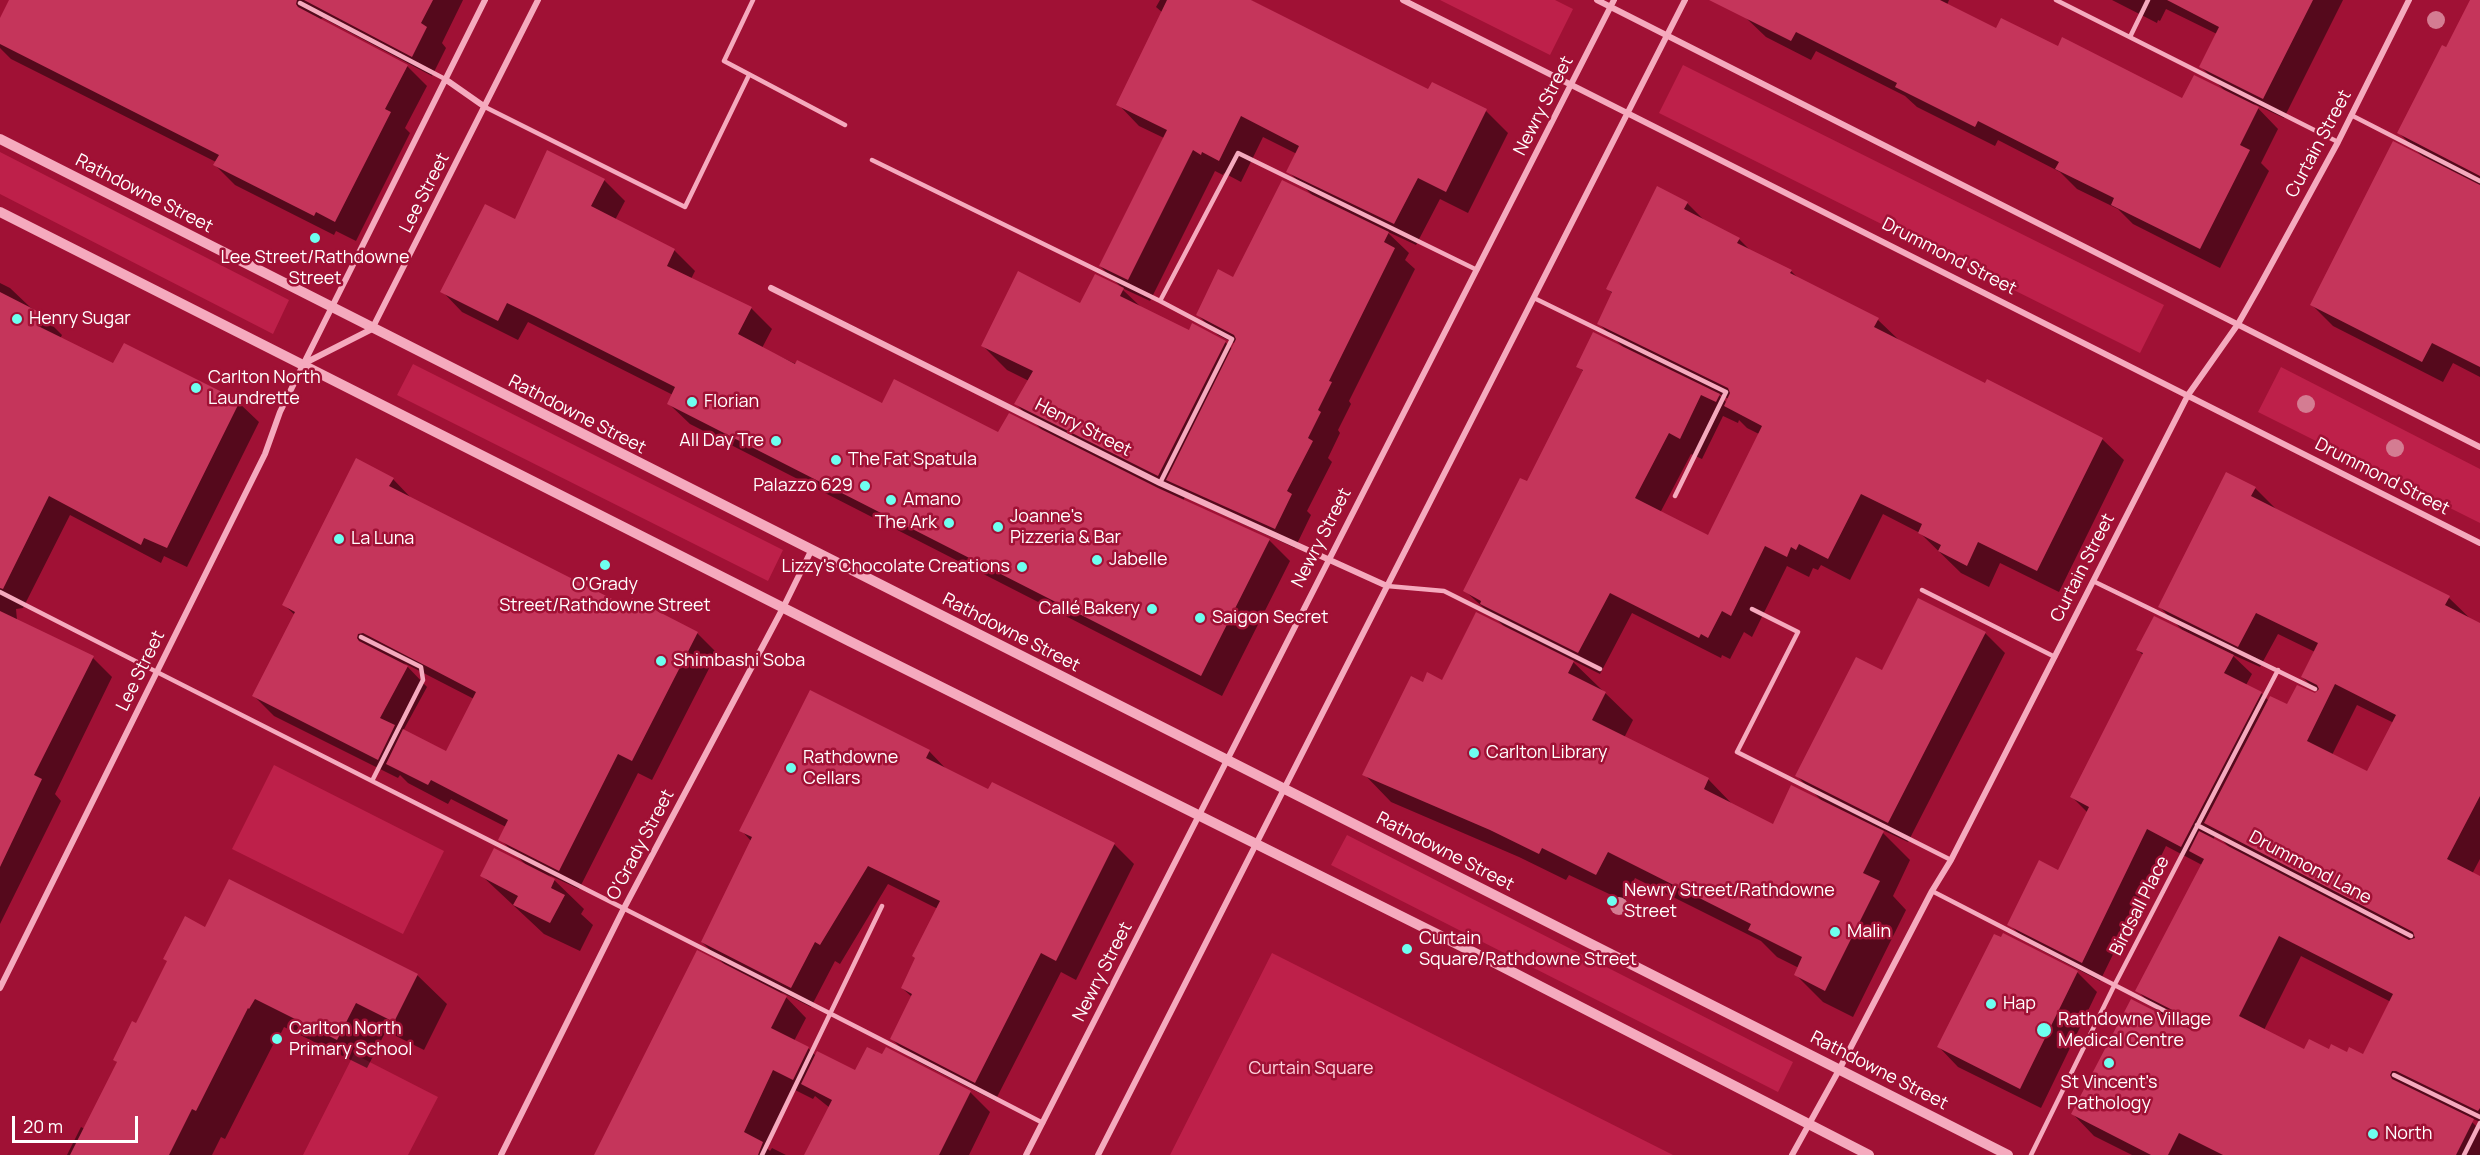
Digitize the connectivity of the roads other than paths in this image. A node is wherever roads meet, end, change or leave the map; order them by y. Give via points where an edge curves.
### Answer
1 (485, 0) edge
2 (538, 0) edge
3 (753, 0) edge
4 (1403, 0) edge
5 (1597, 0) edge
6 (1685, 0) edge
7 (2056, 0) edge
8 (2148, 0) edge
9 (2409, 0) edge
10 (300, 3) dead end
11 (1612, 3) edge
12 (1667, 34) junction
13 (2130, 37) junction
14 (749, 75) junction
15 (446, 80) junction
16 (1571, 85) junction
17 (485, 107) junction
18 (1628, 113) junction
19 (2351, 116) junction
20 (845, 124) dead end
21 (0, 140) edge
22 (2338, 142) junction
23 (872, 160) dead end
24 (2480, 181) edge
25 (0, 212) edge
26 (1477, 270) junction
27 (771, 288) dead end
28 (1534, 298) junction
29 (1160, 301) junction
30 (331, 308) junction
31 (2238, 324) junction
32 (372, 329) junction
33 (303, 364) junction
34 (2188, 395) junction
35 (2480, 447) edge
36 (1160, 483) junction
37 (1675, 496) dead end
38 (2480, 543) edge
39 (811, 551) junction
40 (1328, 560) junction
41 (2093, 581) junction
42 (1387, 586) junction
43 (1922, 590) dead end
44 (0, 592) edge
45 (783, 608) junction
46 (1752, 609) dead end
47 (361, 637) dead end
48 (2055, 657) junction
49 (1600, 669) dead end
50 (2278, 670) junction
51 (157, 672) junction
52 (2315, 689) dead end
53 (1228, 760) junction
54 (372, 781) junction
55 (1285, 789) junction
56 (1199, 815) junction
57 (2197, 825) junction
58 (1256, 843) junction
59 (1951, 860) junction
60 (1932, 891) junction
61 (882, 906) dead end
62 (623, 910) junction
63 (2411, 936) dead end
64 (2114, 986) junction
65 (0, 988) edge
66 (832, 1014) junction
67 (2196, 1027) dead end
68 (1839, 1070) junction
69 (2394, 1075) dead end
70 (2480, 1117) edge
71 (1043, 1123) junction
72 (2480, 1123) edge
73 (1808, 1124) junction
74 (501, 1155) edge
75 (762, 1155) edge
76 (1026, 1155) edge
77 (1098, 1155) edge
78 (1792, 1155) edge
79 (1869, 1155) edge
80 (2008, 1155) edge
81 (2031, 1155) edge
82 (2464, 1155) edge

1 - 15 street, Lee Street
2 - 17 street, Lee Street
3 - 14 lane via 724,61
4 - 16 street, Drummond Street
5 - 11 street
6 - 12 street
7 - 13 lane
8 - 13 lane
9 - 19 street, Curtain Street
10 - 15 lane
11 - 12 street
11 - 16 street, Newry Street
12 - 18 street
12 - 31 street
13 - 22 lane
14 - 17 lane via 685,207
14 - 20 lane
15 - 17 street
15 - 30 street, Lee Street
16 - 18 street, Drummond Street
16 - 26 street, Newry Street
17 - 32 street, Lee Street
18 - 28 street
18 - 34 street, Drummond Street
19 - 22 street, Curtain Street
19 - 24 lane
21 - 30 street, Rathdowne Street
22 - 31 street, Curtain Street
23 - 29 lane
25 - 33 street
26 - 29 lane via 1238,153
26 - 40 street, Newry Street
27 - 36 street, Henry Street
28 - 37 lane via 1726,392
28 - 42 street
29 - 36 lane via 1232,339
30 - 32 street, Rathdowne Street
30 - 33 street, Lee Street
31 - 34 street, Curtain Street
31 - 35 street
32 - 33 street
32 - 39 street, Rathdowne Street
33 - 45 street
33 - 51 street, Lee Street via 265,454
34 - 38 street, Drummond Street
34 - 41 street, Curtain Street
36 - 40 street, Henry Street
39 - 45 street, O'Grady Street
39 - 53 street, Rathdowne Street
40 - 42 street, Henry Street
40 - 53 street, Newry Street
41 - 48 street, Curtain Street
41 - 50 lane
42 - 49 lane via 1444,591
42 - 55 street
43 - 48 lane
44 - 51 lane
45 - 56 street
45 - 62 street, O'Grady Street
46 - 59 lane via 1798,632 1737,752
47 - 54 lane via 420,667 423,680
48 - 59 street, Curtain Street
50 - 52 lane
50 - 57 lane, Birdsall Place
51 - 54 lane
51 - 65 street, Lee Street
53 - 55 street, Rathdowne Street
53 - 56 street, Newry Street
54 - 62 lane
55 - 58 street
55 - 68 street, Rathdowne Street
56 - 58 street
56 - 71 street, Newry Street
57 - 63 lane, Drummond Lane
57 - 64 lane, Birdsall Place
58 - 73 street
58 - 77 street
59 - 60 street, Curtain Street
60 - 64 lane
60 - 68 street, Curtain Street
61 - 66 lane
62 - 66 lane
62 - 74 street, O'Grady Street
64 - 67 lane
64 - 81 lane, Birdsall Place
66 - 71 lane
66 - 75 lane
68 - 73 street, Curtain Street
68 - 80 street, Rathdowne Street
69 - 70 lane
71 - 76 street, Newry Street
72 - 82 lane
73 - 78 street, Curtain Street
73 - 79 street

